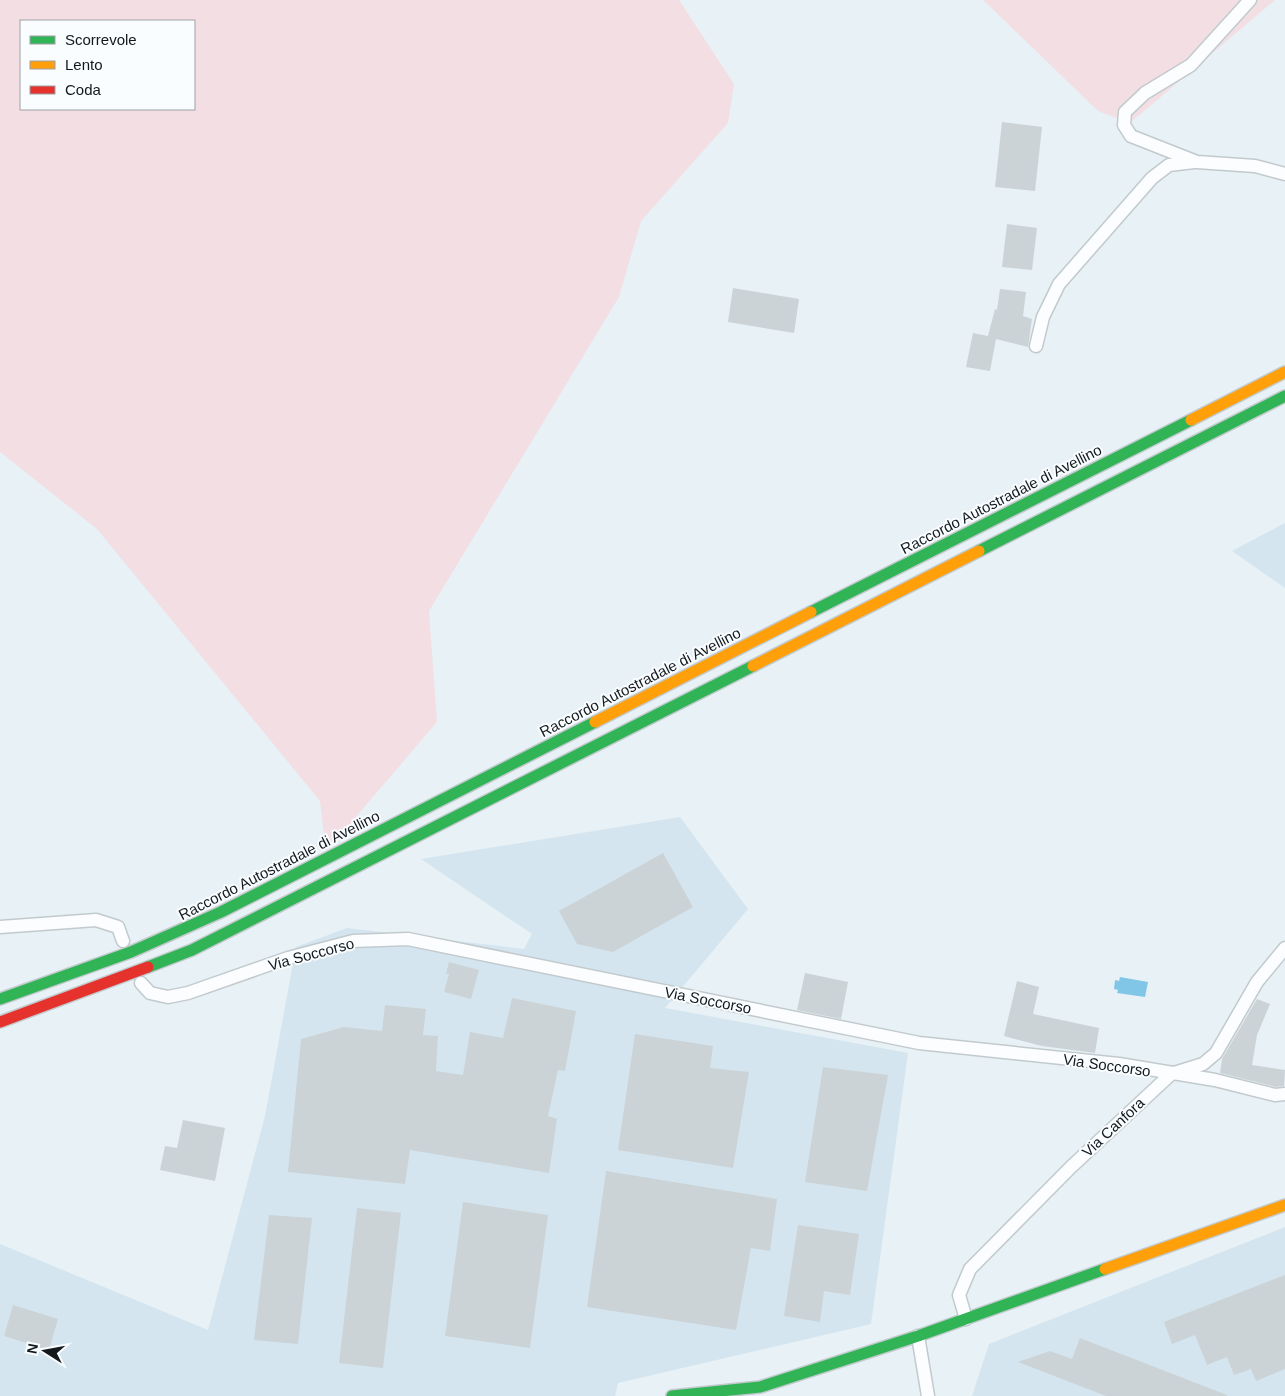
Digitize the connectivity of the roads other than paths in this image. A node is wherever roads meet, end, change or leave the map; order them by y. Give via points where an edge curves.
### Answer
1 (1250, 0) edge
2 (1197, 162) junction
3 (1285, 174) edge
4 (1036, 346) dead end
5 (1285, 372) edge
6 (1285, 396) edge
7 (0, 927) edge
8 (123, 941) dead end
9 (1285, 948) edge
10 (142, 983) dead end
11 (0, 1000) edge
12 (0, 1022) edge
13 (1171, 1074) junction
14 (1285, 1094) edge
15 (1285, 1204) edge
16 (966, 1319) junction
17 (918, 1336) junction
18 (672, 1396) edge
19 (928, 1396) edge

1 - 2 street via 1191,65 1145,93 1126,112 1124,125 1131,136
2 - 3 street via 1255,166
2 - 4 street via 1169,165 1152,178 1065,277 1043,316
5 - 11 main road, Raccordo Autostradale di Avellino via 221,912 131,952
6 - 12 main road via 192,950 88,992
7 - 8 street via 96,920 118,927
9 - 13 street, Via Canfora via 1257,982 1216,1053 1203,1064
10 - 13 street, Via Soccorso via 150,993 168,997 353,940 408,939 919,1043 1119,1064
13 - 14 street, Via Soccorso via 1215,1080 1275,1095
13 - 16 street, Via Canfora via 1071,1167 970,1269 959,1295
15 - 16 main road
16 - 17 main road
17 - 18 main road via 760,1387
17 - 19 street

